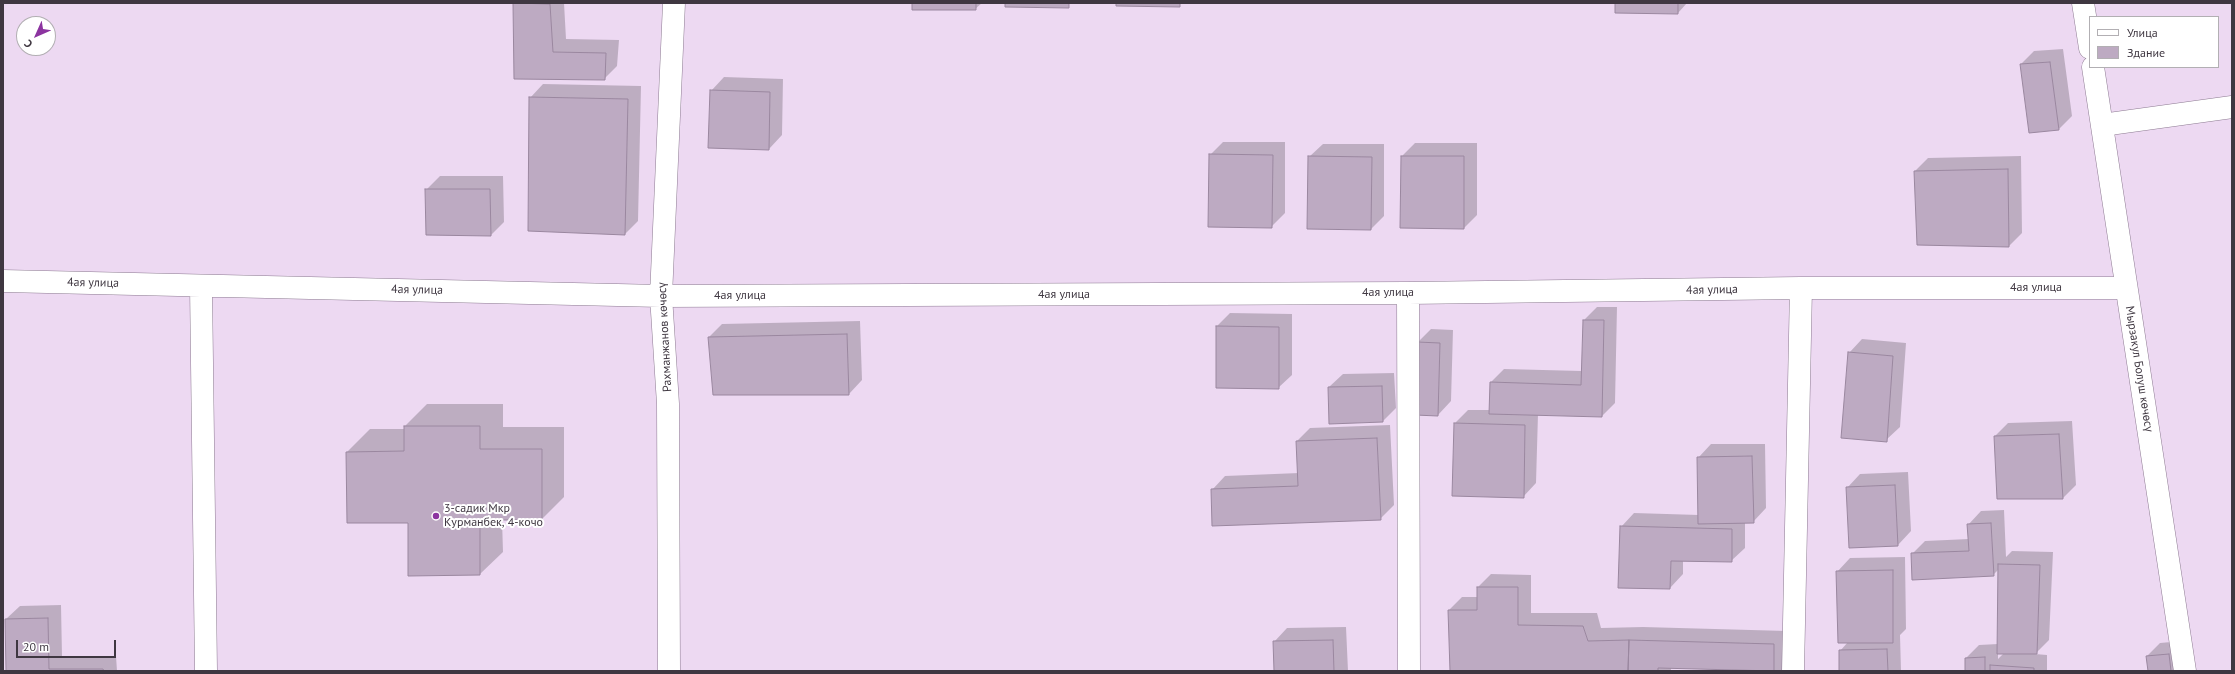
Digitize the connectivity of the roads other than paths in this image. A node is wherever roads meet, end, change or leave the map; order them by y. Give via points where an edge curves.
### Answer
1 (674, 3) edge
2 (2083, 3) edge
3 (2089, 42) edge
4 (2093, 68) edge
5 (2232, 107) edge
6 (2102, 125) junction
7 (3, 282) edge
8 (201, 286) junction
9 (1802, 288) junction
10 (2126, 288) junction
11 (1408, 293) junction
12 (661, 296) junction
13 (206, 671) edge
14 (669, 671) edge
15 (1409, 671) edge
16 (1793, 671) edge
17 (2186, 671) edge

1 - 12 street, Рахманжанов көчөсү
2 - 3 street
4 - 6 street, Мырзакул Болуш көчөсү
5 - 6 street
6 - 10 street, Мырзакул Болуш көчөсү
7 - 8 street, 4ая улица
8 - 12 street, 4ая улица
8 - 13 street
9 - 10 street, 4ая улица
9 - 11 street, 4ая улица
9 - 16 street
10 - 17 street, Мырзакул Болуш көчөсү
11 - 12 street, 4ая улица
11 - 15 street
12 - 14 street, Рахманжанов көчөсү via 668,404

